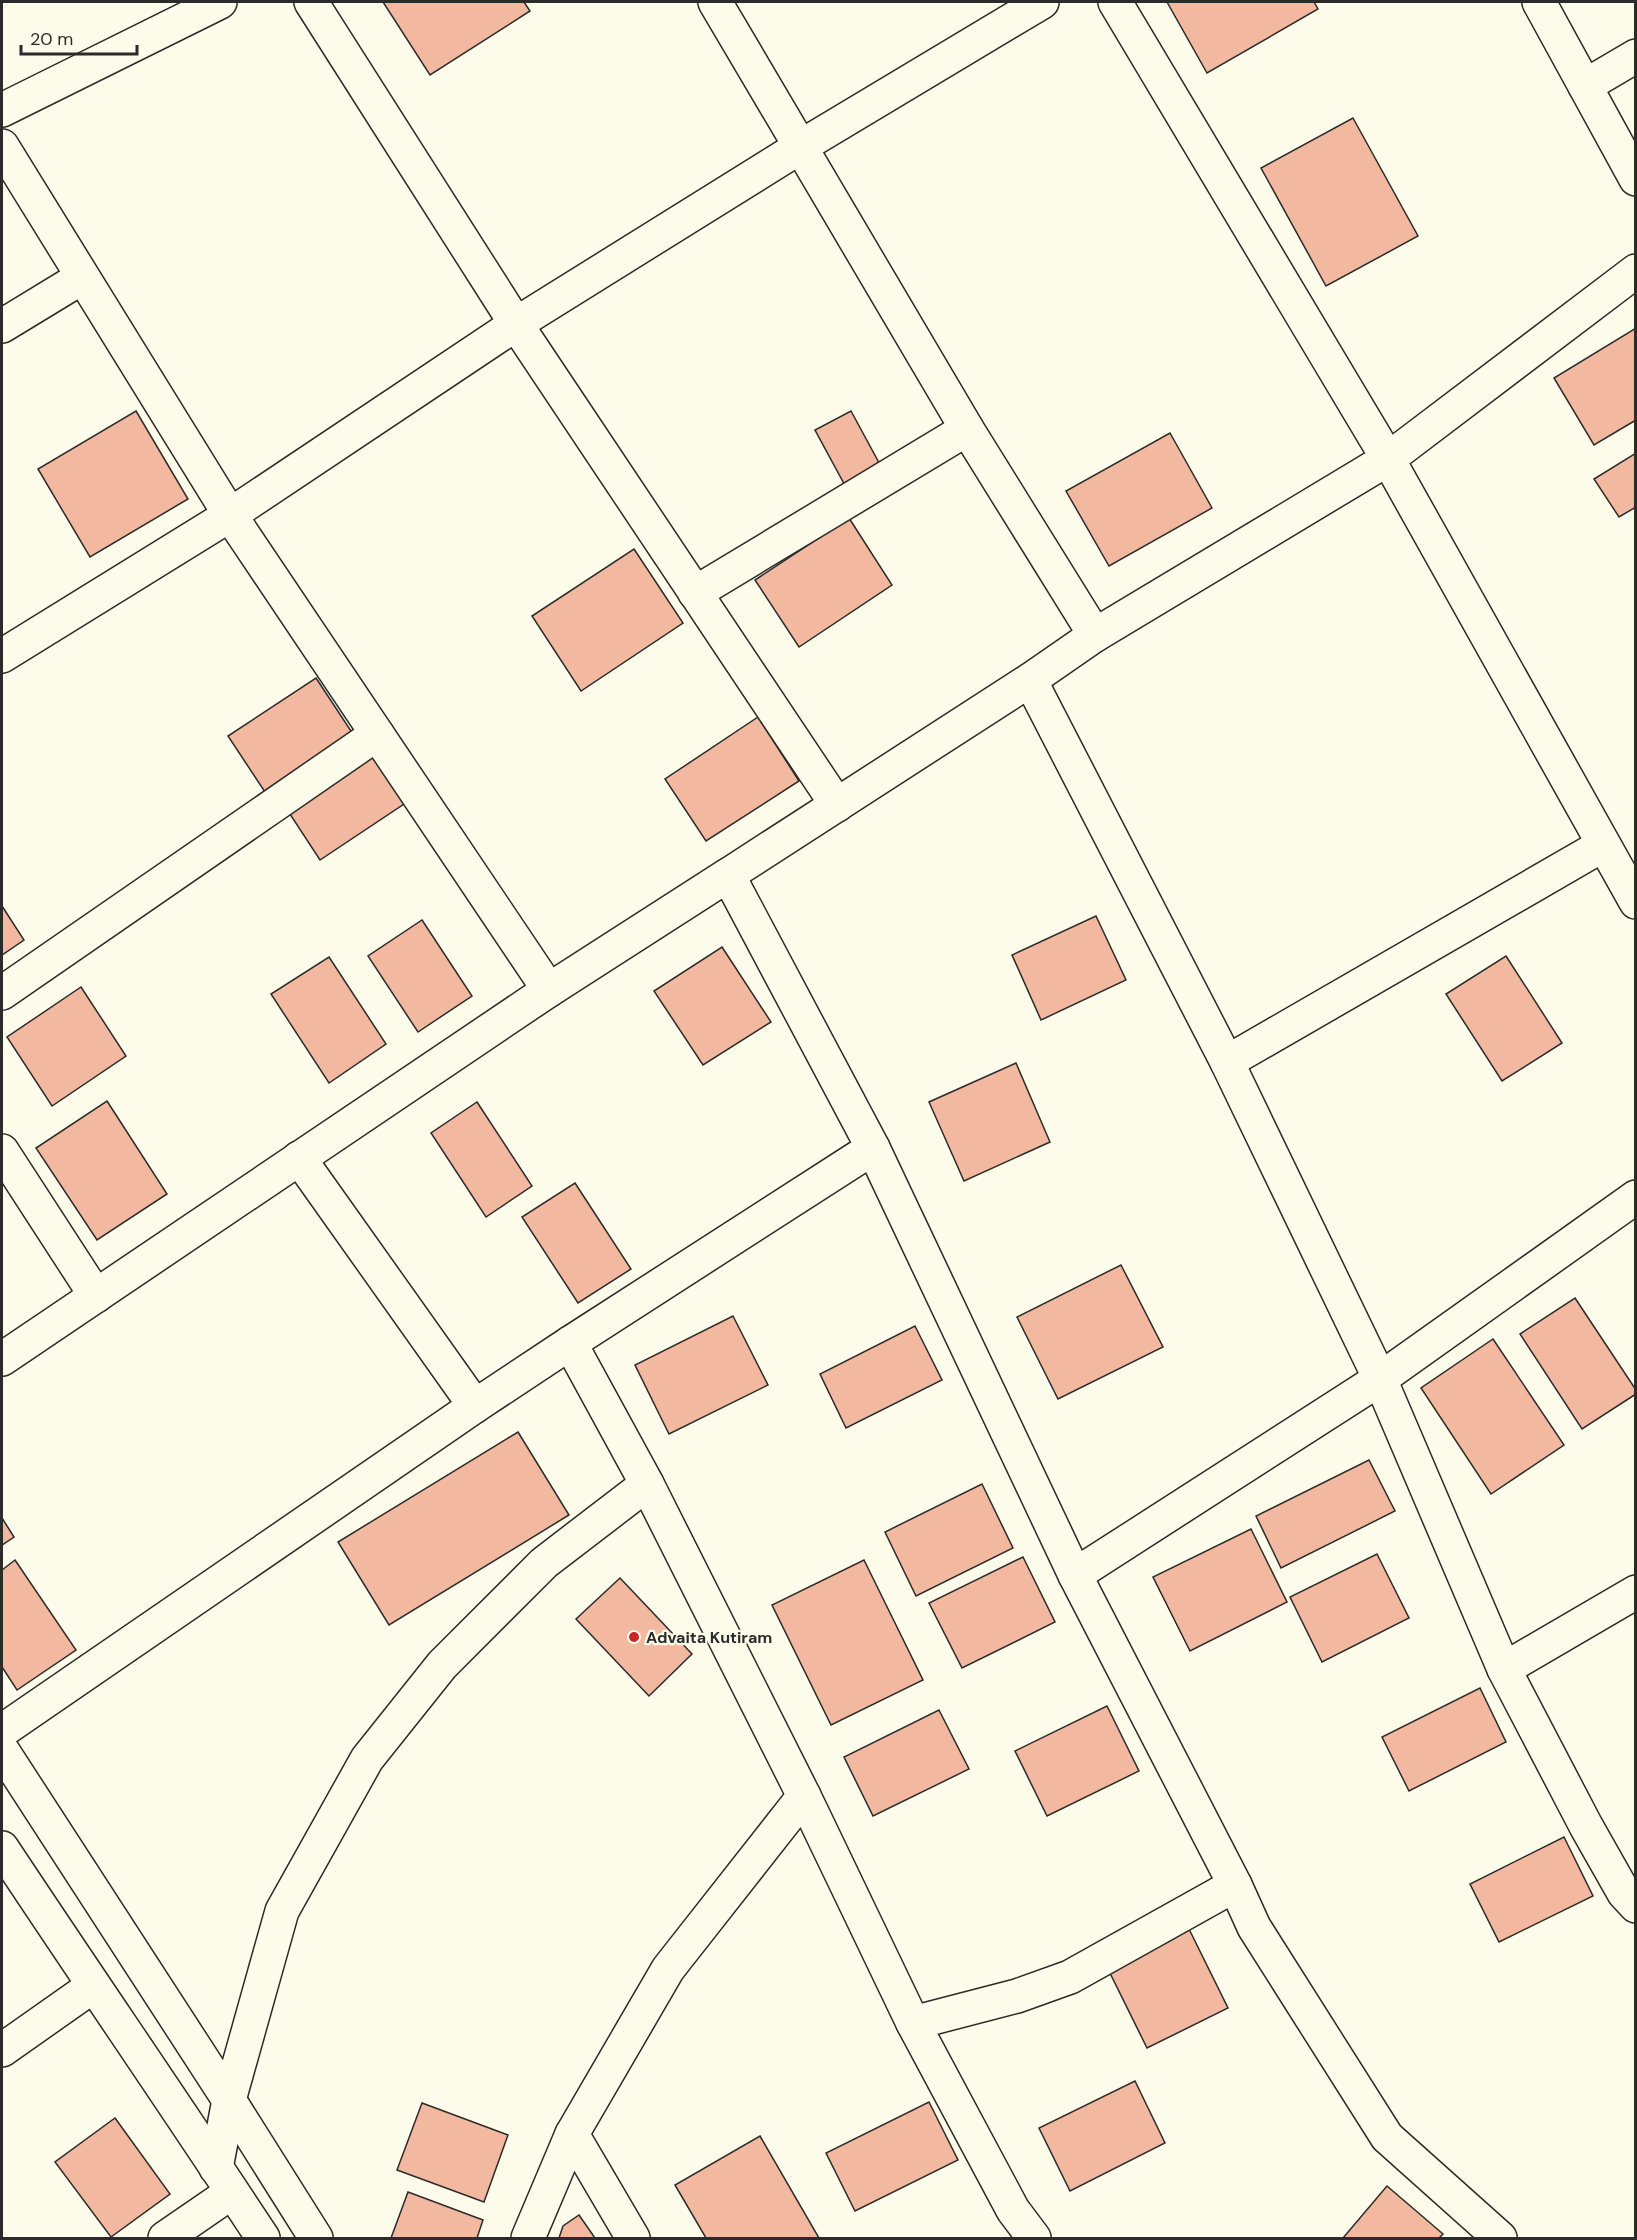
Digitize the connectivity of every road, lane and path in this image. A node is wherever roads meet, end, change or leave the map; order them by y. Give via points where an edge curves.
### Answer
1 (220, 2) edge
2 (311, 2) edge
3 (715, 2) edge
4 (1042, 2) edge
5 (1115, 2) edge
6 (1539, 2) edge
7 (1635, 56) edge
8 (1585, 86) junction
9 (2, 110) edge
10 (2, 146) edge
11 (800, 147) junction
12 (1635, 179) edge
13 (1635, 271) edge
14 (81, 278) junction
15 (516, 324) junction
16 (2, 326) edge
17 (967, 429) junction
18 (1388, 459) junction
19 (230, 515) junction
20 (695, 593) junction
21 (1095, 635) junction
22 (2, 656) edge
23 (1030, 680) junction
24 (377, 734) junction
25 (837, 805) junction
26 (1603, 845) junction
27 (728, 874) junction
28 (1635, 902) edge
29 (549, 990) junction
30 (2, 993) edge
31 (1227, 1062) junction
32 (873, 1148) junction
33 (2, 1151) edge
34 (299, 1158) junction
35 (1635, 1197) edge
36 (96, 1296) junction
37 (570, 1342) junction
38 (2, 1359) edge
39 (1380, 1379) junction
40 (475, 1406) junction
41 (647, 1484) junction
42 (1075, 1575) junction
43 (1635, 1592) edge
44 (1504, 1669) junction
45 (2, 1731) edge
46 (2, 1750) edge
47 (804, 1796) junction
48 (2, 1848) edge
49 (1235, 1885) junction
50 (1635, 1906) edge
51 (93, 1986) junction
52 (913, 2023) junction
53 (2, 2050) edge
54 (229, 2100) junction
55 (572, 2134) junction
56 (224, 2180) junction
57 (1482, 2232) edge
58 (165, 2238) edge
59 (263, 2238) edge
60 (316, 2238) edge
61 (528, 2238) edge
62 (633, 2238) edge
63 (1034, 2238) edge

1 - 9 street
2 - 15 street
3 - 11 street
4 - 11 street
5 - 18 street
6 - 8 street
7 - 8 street
8 - 12 street
10 - 14 street
11 - 15 street
11 - 17 street
13 - 18 street
14 - 16 street
14 - 19 street
15 - 19 street
15 - 20 street
17 - 20 street
17 - 21 street
18 - 21 street
18 - 26 street
19 - 22 street
19 - 24 street
20 - 25 street
21 - 23 street
23 - 25 street
23 - 31 street
24 - 29 street
24 - 30 street
25 - 27 street
26 - 28 street
26 - 31 street
27 - 29 street
27 - 32 street
29 - 34 street
31 - 39 street
32 - 37 street
32 - 42 street
33 - 36 street
34 - 36 street
34 - 40 street
35 - 39 street
36 - 38 street
37 - 40 street
37 - 41 street
39 - 42 street
39 - 44 street
40 - 45 street
41 - 47 street
41 - 54 street via 544,1563 442,1665 367,1759 282,1911
42 - 49 street
43 - 44 street
44 - 50 street via 1592,1836
46 - 54 street
47 - 52 street
47 - 55 street via 668,1969
48 - 51 street
49 - 52 street via 1070,1977 1017,1996
49 - 57 street via 1254,1927 1387,2137
51 - 53 street
51 - 56 street
52 - 63 street via 1013,2210
54 - 56 street
54 - 60 street
55 - 61 street
55 - 62 street
56 - 58 street
56 - 59 street

